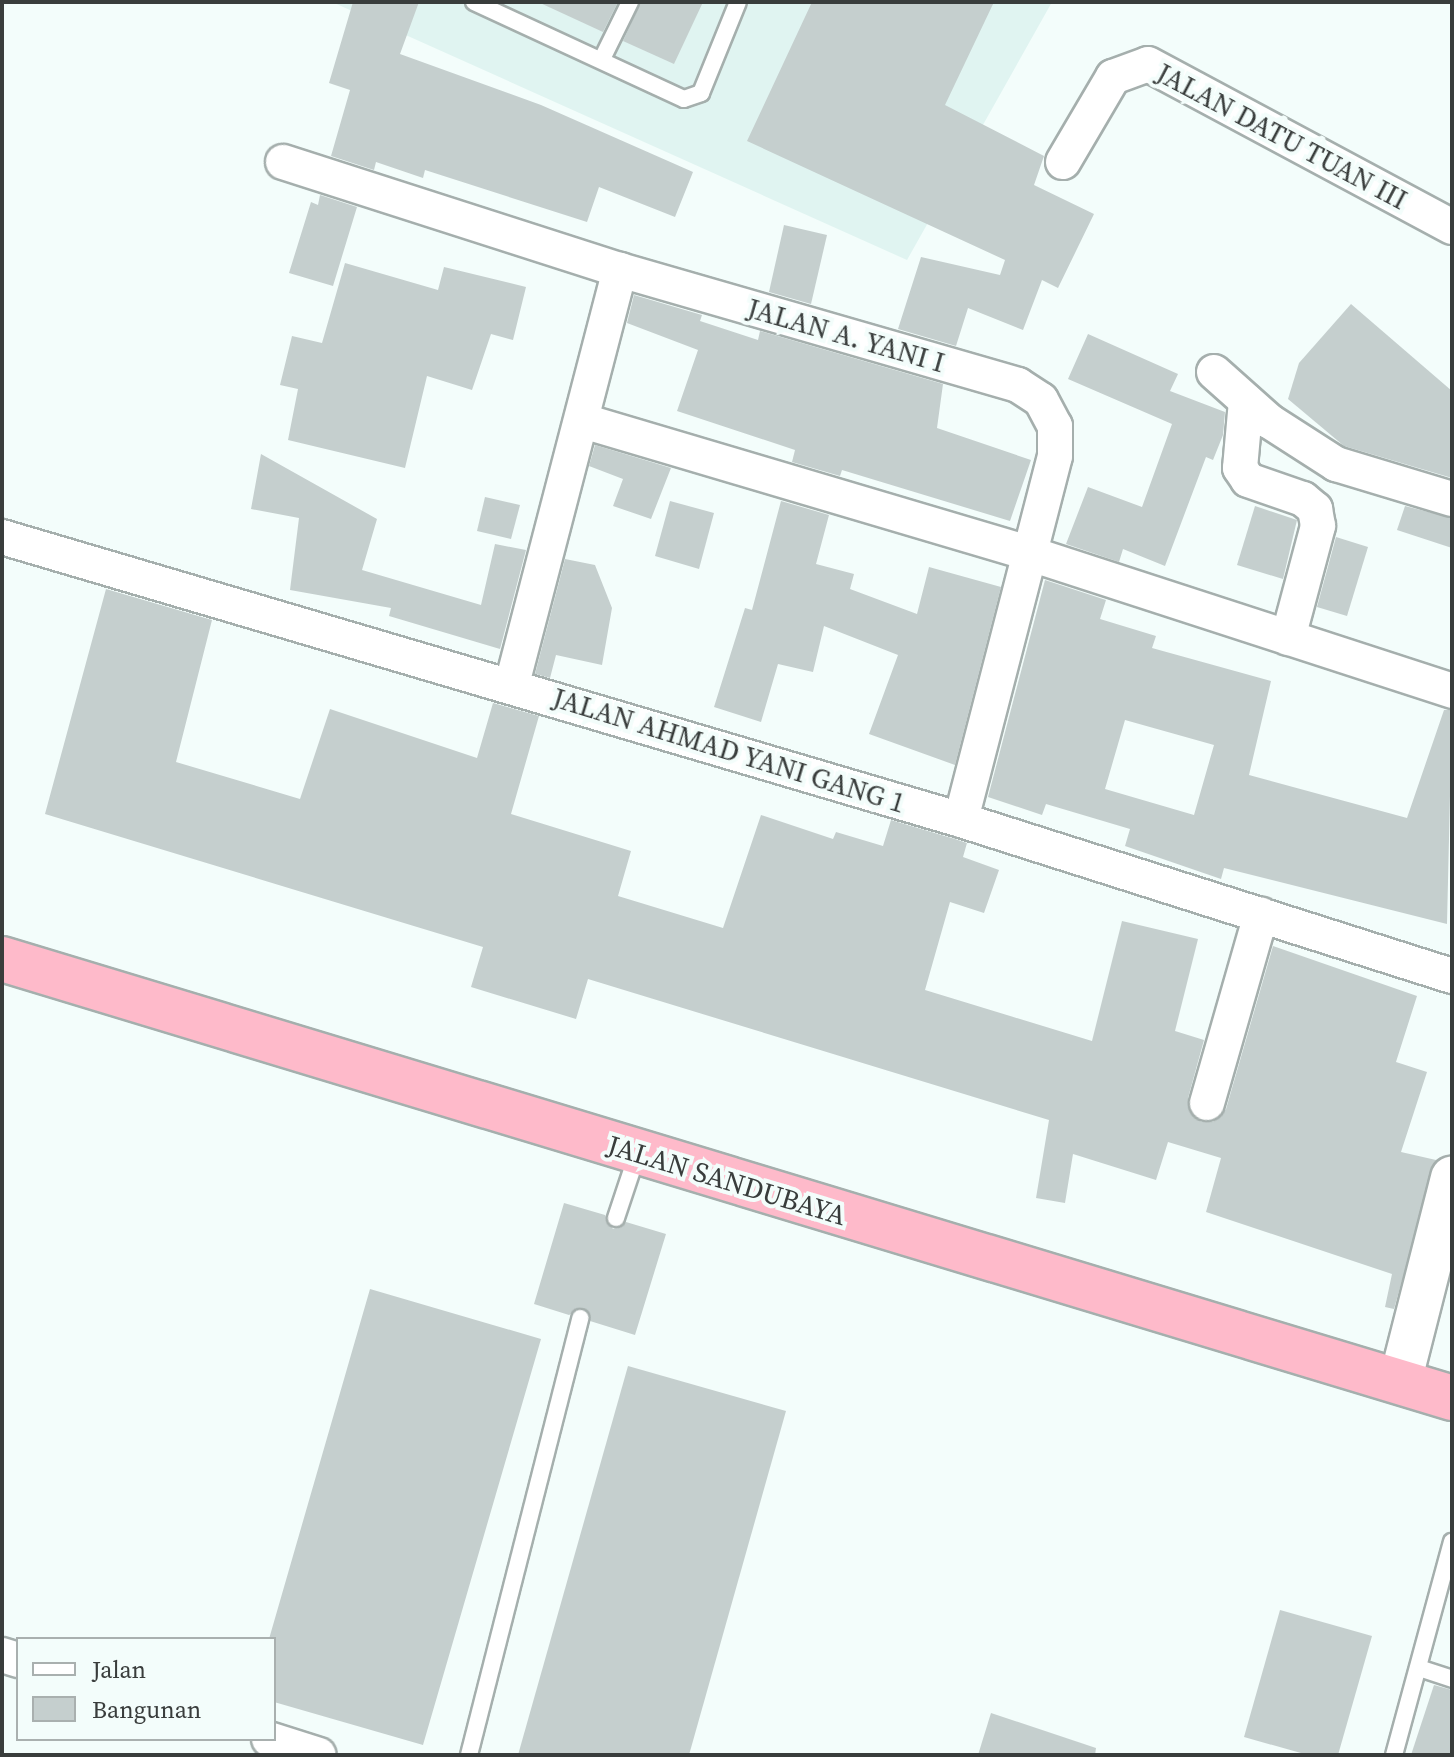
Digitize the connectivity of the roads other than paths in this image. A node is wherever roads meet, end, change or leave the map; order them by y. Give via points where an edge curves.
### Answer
1 (474, 2) edge
2 (630, 2) edge
3 (738, 2) edge
4 (602, 59) junction
5 (283, 162) dead end
6 (1063, 162) dead end
7 (1452, 227) edge
8 (620, 270) junction
9 (1214, 372) dead end
10 (1246, 401) junction
11 (583, 421) junction
12 (1452, 499) edge
13 (2, 537) edge
14 (1031, 554) junction
15 (1288, 638) junction
16 (512, 684) junction
17 (1452, 691) edge
18 (961, 820) junction
19 (1261, 915) junction
20 (2, 959) edge
21 (1452, 976) edge
22 (1207, 1103) dead end
23 (638, 1153) junction
24 (1452, 1178) edge
25 (616, 1218) dead end
26 (580, 1318) dead end
27 (1400, 1382) junction
28 (1452, 1398) edge
29 (1452, 1542) edge
30 (1419, 1668) junction
31 (1452, 1679) edge
32 (275, 1741) edge
33 (319, 1755) edge
34 (469, 1755) edge
35 (1394, 1755) edge

1 - 4 lane
2 - 4 lane
3 - 4 lane via 701,93 692,98 674,97
5 - 8 street, JALAN A. YANI I
6 - 7 street, JALAN DATU TUAN III via 1113,77 1148,64
8 - 11 street
8 - 14 street, JALAN A. YANI I via 1018,385 1041,400 1055,426 1055,456
9 - 10 street
10 - 12 street via 1336,464
10 - 15 street via 1240,468 1248,480 1303,499 1315,509 1318,526
11 - 14 street
11 - 16 street
13 - 16 street, JALAN AHMAD YANI GANG 1
14 - 15 street
14 - 18 street
15 - 17 street
16 - 18 street, JALAN AHMAD YANI GANG 1
18 - 19 street, JALAN AHMAD YANI GANG 1
19 - 21 street, JALAN AHMAD YANI GANG 1
19 - 22 street
20 - 23 highway, JALAN SANDUBAYA
23 - 25 lane
23 - 27 highway, JALAN SANDUBAYA
24 - 27 street
26 - 34 lane
27 - 28 highway, JALAN SANDUBAYA
29 - 30 lane
30 - 31 lane
30 - 35 lane
32 - 33 street

